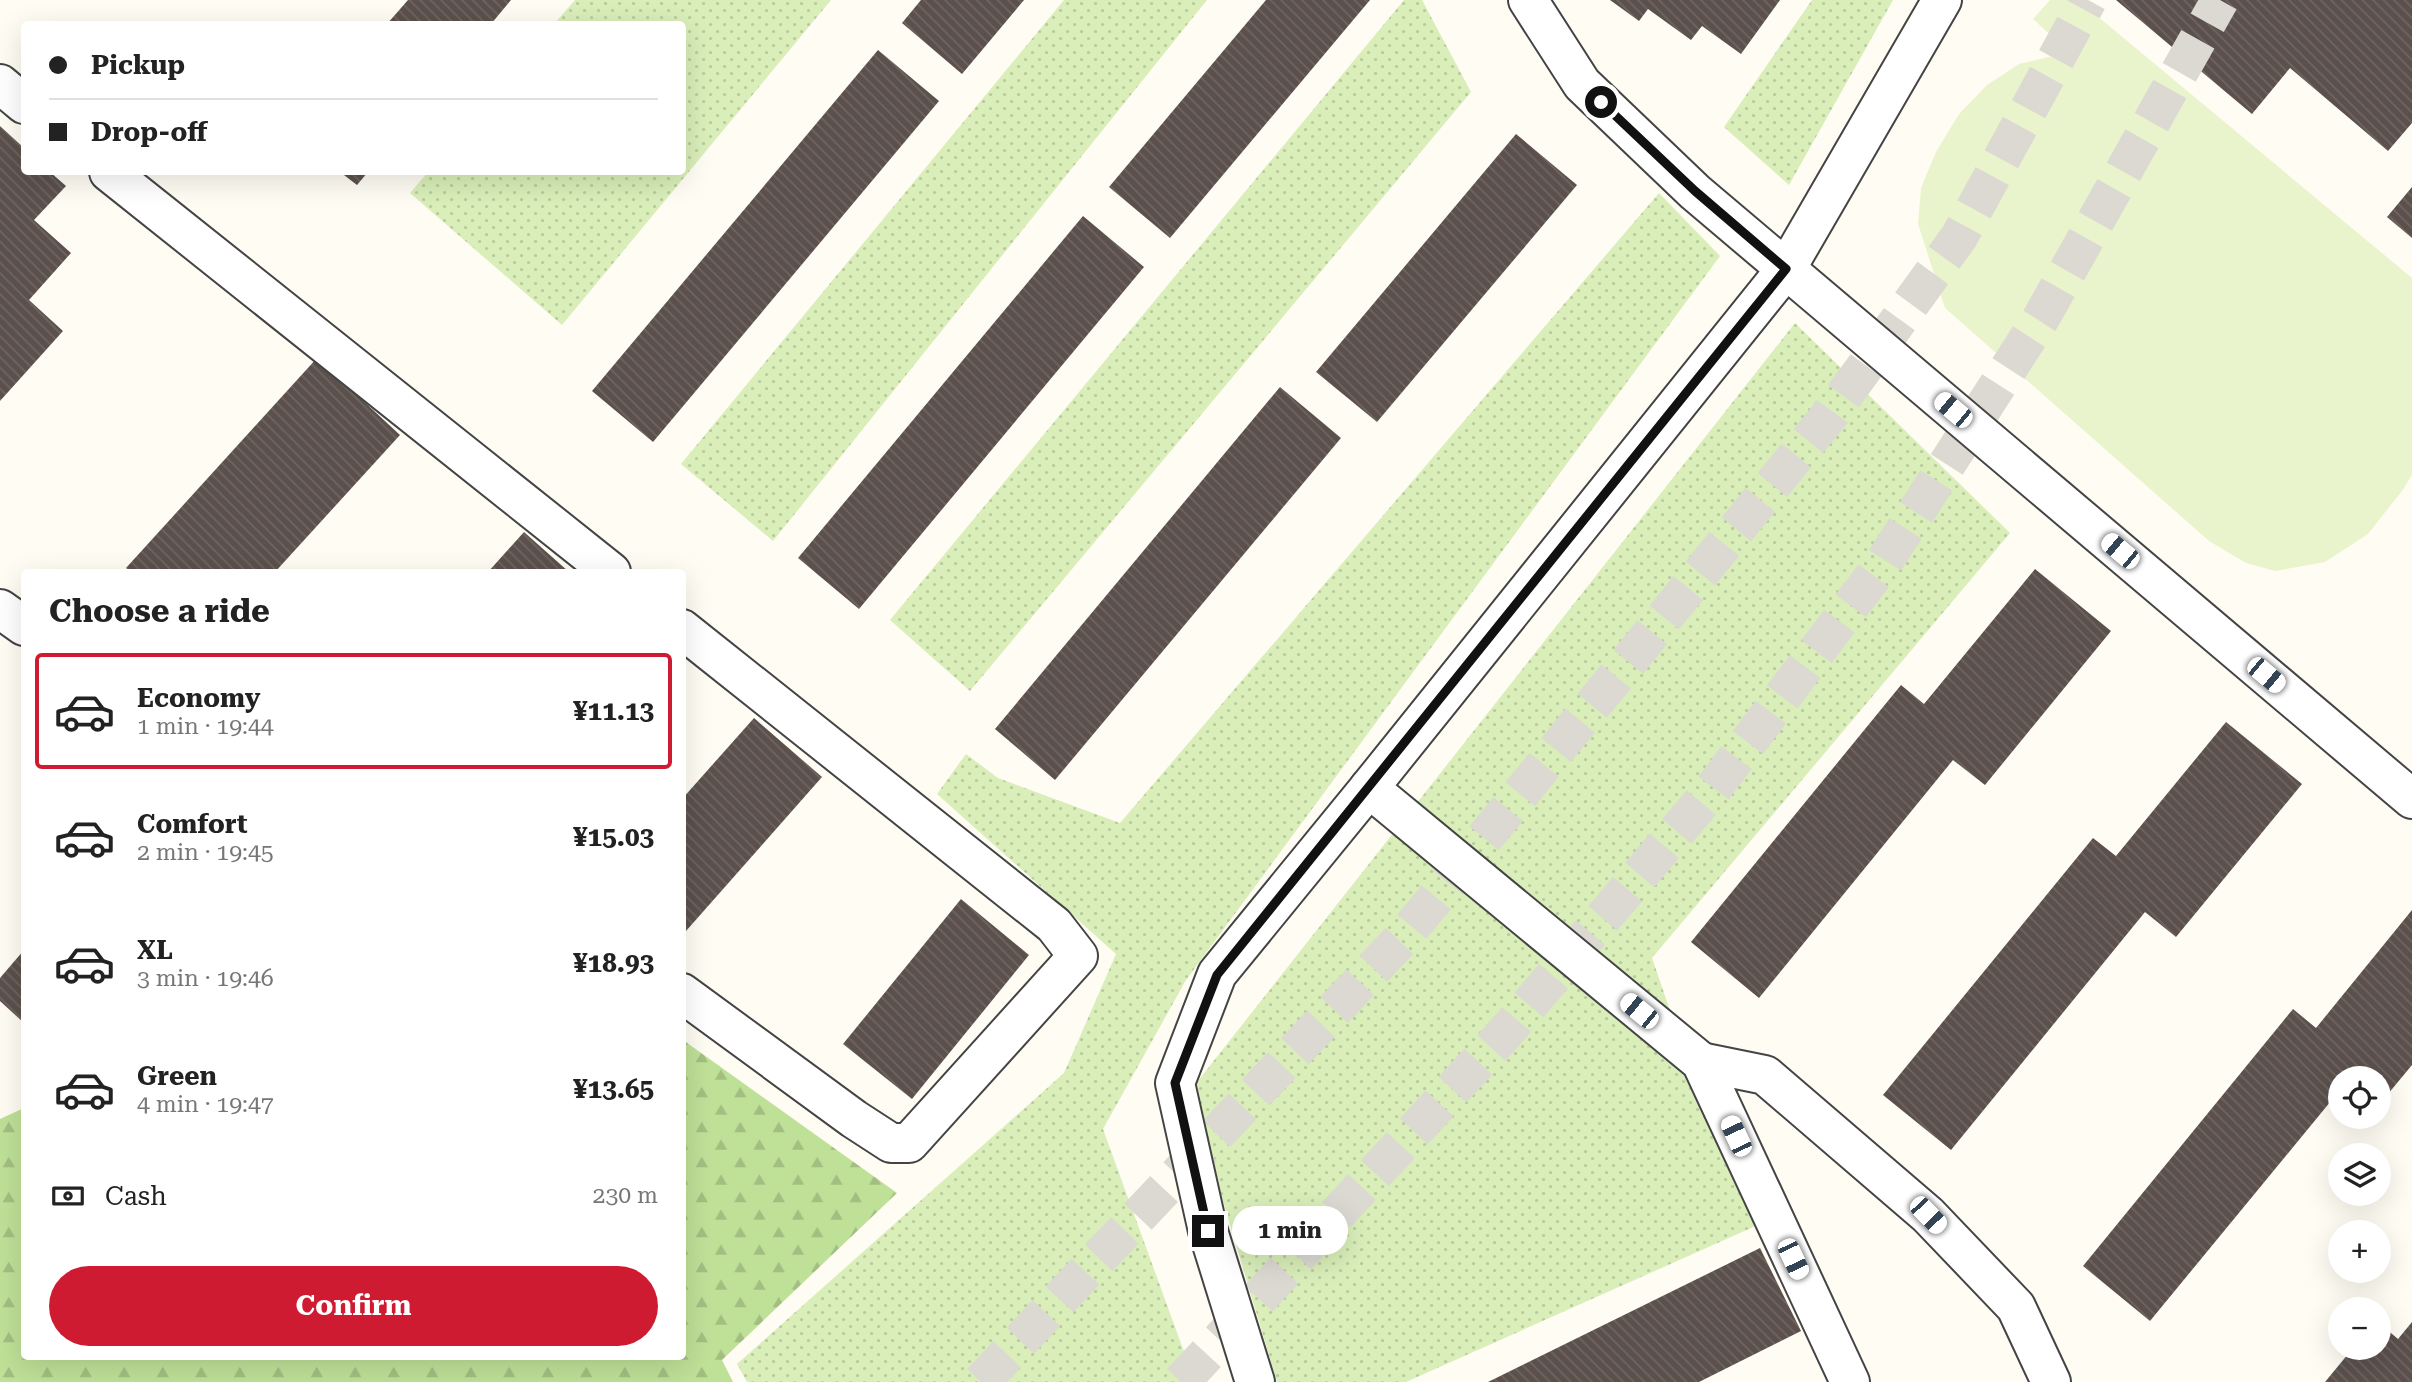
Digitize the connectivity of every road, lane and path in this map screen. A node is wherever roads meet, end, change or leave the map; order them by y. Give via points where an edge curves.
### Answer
1 (1528, 0) edge
2 (1942, 0) edge
3 (0, 85) edge
4 (21, 102) edge
5 (113, 175) edge
6 (1786, 269) junction
7 (607, 569) edge
8 (0, 609) edge
9 (21, 623) edge
10 (686, 632) edge
11 (1369, 788) junction
12 (2412, 799) edge
13 (686, 996) edge
14 (1701, 1062) junction
15 (1255, 1382) edge
16 (1850, 1382) edge
17 (2051, 1382) edge

1 - 6 street via 1582,84
2 - 6 street
3 - 4 street
5 - 7 street
6 - 11 street
6 - 12 street
8 - 9 street
10 - 13 street via 1054,925 1078,956 909,1143 891,1143 854,1119
11 - 14 street
11 - 15 street via 1217,975 1175,1083 1208,1231
14 - 16 street
14 - 17 street via 1765,1075 1928,1215 2016,1307

